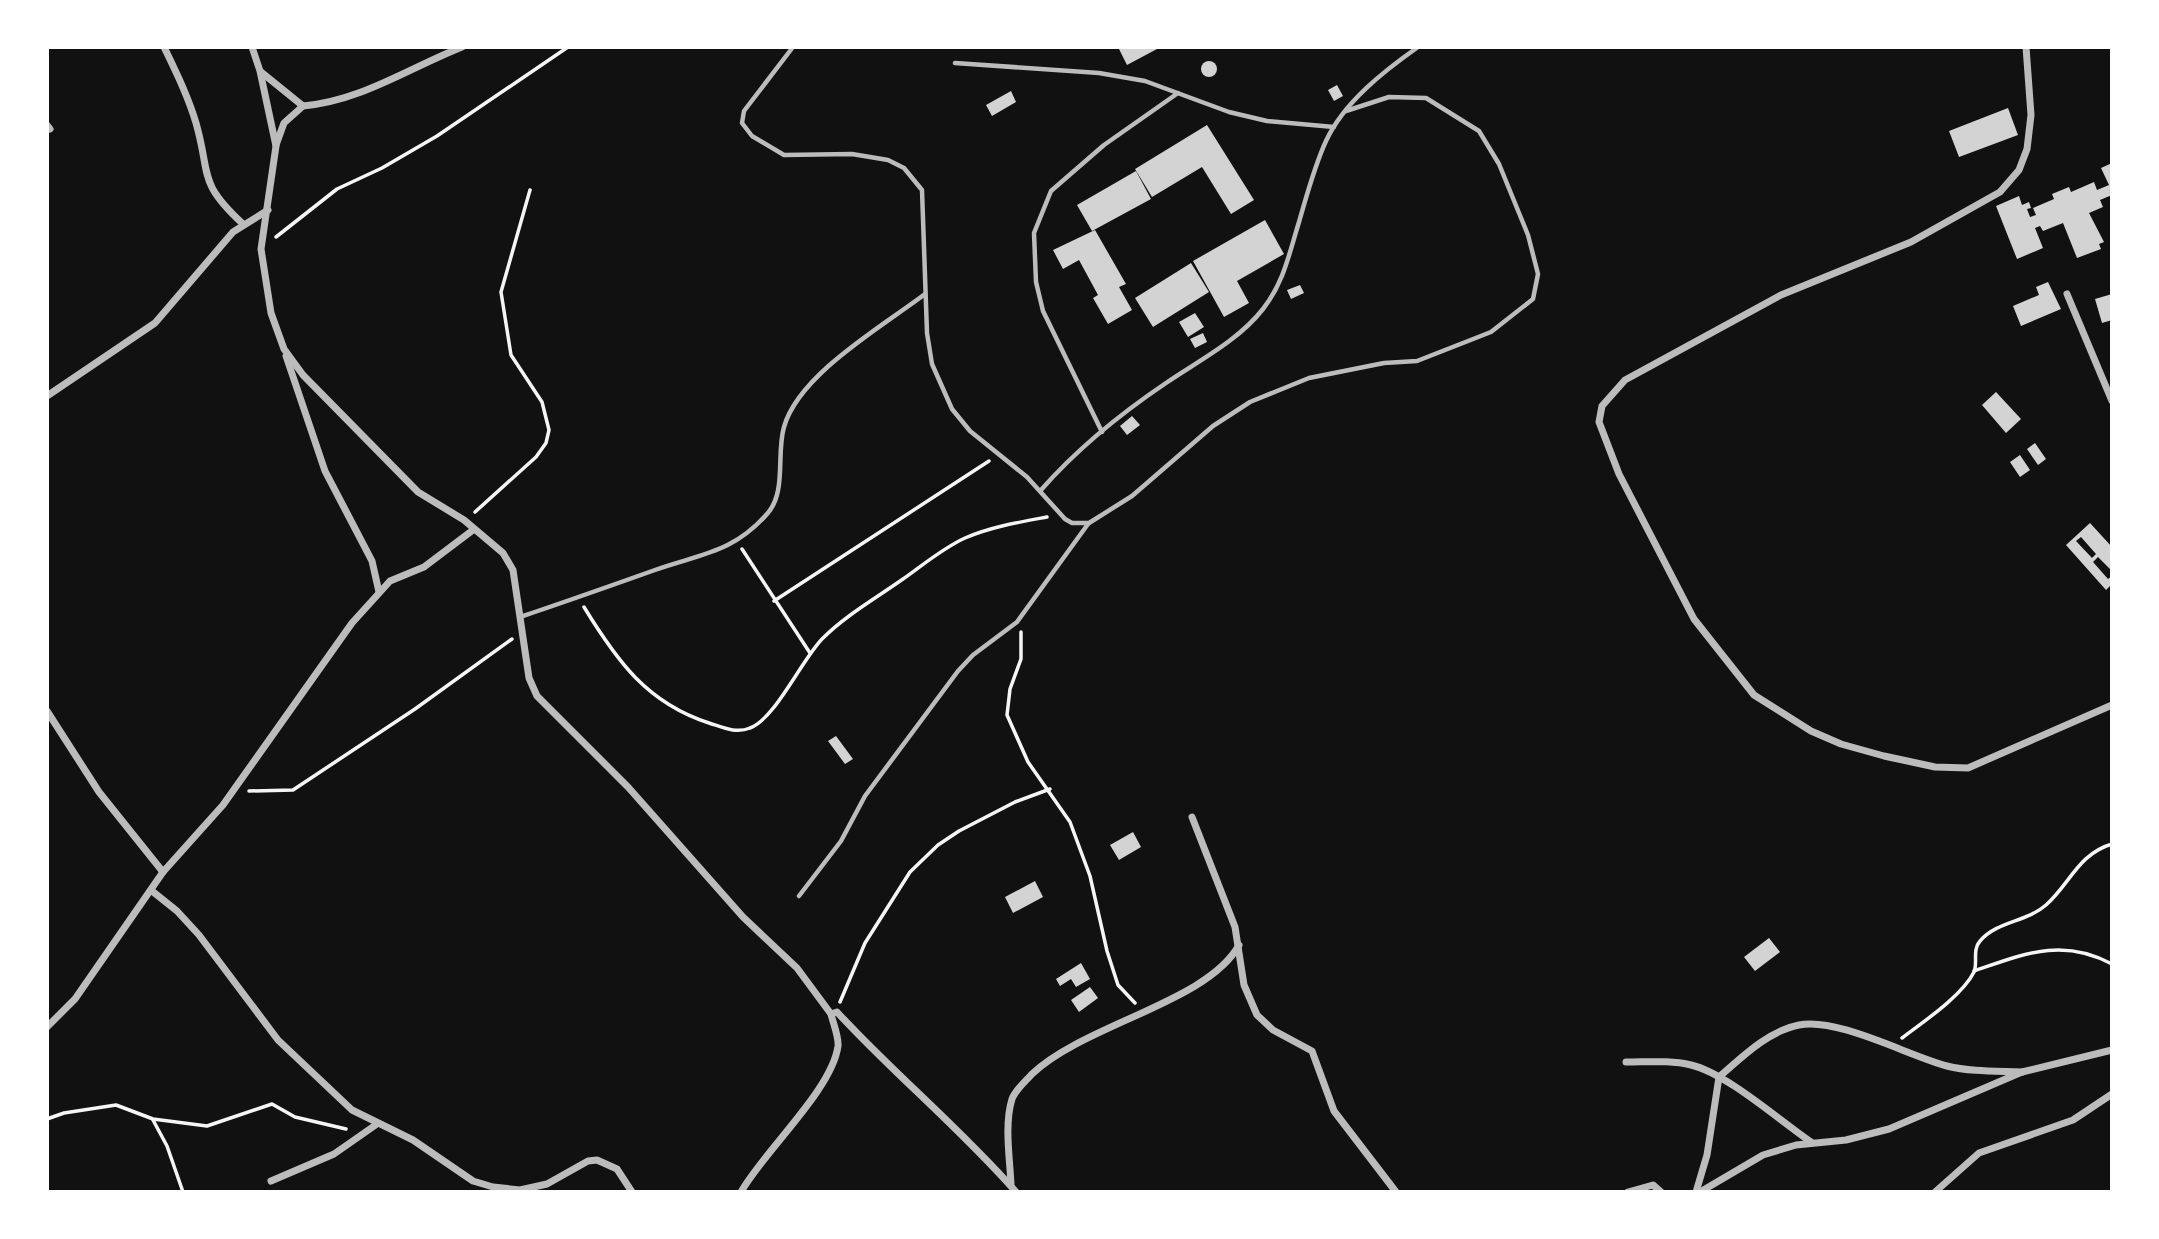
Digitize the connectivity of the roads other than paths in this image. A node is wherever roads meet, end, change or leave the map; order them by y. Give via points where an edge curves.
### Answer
1 (164, 47) edge
2 (252, 47) edge
3 (462, 47) edge
4 (793, 47) edge
5 (1418, 47) edge
6 (2026, 47) edge
7 (955, 63) dead end
8 (260, 71) junction
9 (1178, 93) junction
10 (303, 106) junction
11 (1346, 111) junction
12 (1334, 127) junction
13 (276, 146) junction
14 (268, 210) junction
15 (242, 223) junction
16 (926, 293) junction
17 (2067, 294) dead end
18 (284, 349) junction
19 (47, 396) edge
20 (2112, 401) edge
21 (1102, 432) junction
22 (1041, 490) junction
23 (1089, 523) junction
24 (473, 530) junction
25 (379, 592) junction
26 (520, 617) junction
27 (2112, 705) edge
28 (47, 711) edge
29 (1192, 817) dead end
30 (163, 872) junction
31 (152, 891) junction
32 (799, 896) dead end
33 (1240, 944) junction
34 (834, 1013) junction
35 (47, 1027) edge
36 (2112, 1050) edge
37 (1626, 1062) dead end
38 (2022, 1072) junction
39 (1719, 1077) junction
40 (2112, 1094) edge
41 (377, 1124) junction
42 (1811, 1142) junction
43 (271, 1181) dead end
44 (1013, 1189) edge
45 (509, 1191) edge
46 (632, 1192) edge
47 (741, 1192) edge
48 (1396, 1192) edge
49 (1628, 1192) edge
50 (1661, 1192) edge
51 (1698, 1192) edge
52 (1935, 1192) edge

1 - 15 street via 196,124 204,172 213,193
2 - 8 street
3 - 10 street via 355,96
4 - 16 lane via 744,111 742,123 752,136 784,155 852,154 905,168 922,190
5 - 11 lane via 1391,66
6 - 27 street via 2031,115 2027,149 2020,170 2000,192 1911,242 1760,306 1625,380 1602,406 1599,422 1619,474 1693,619 1754,695 1811,731 1884,756 1935,767 1968,768
7 - 9 lane via 1099,73 1144,80
8 - 10 street
8 - 13 street
9 - 12 lane via 1267,121
9 - 21 lane via 1104,145 1051,191 1034,233 1036,282 1043,312
10 - 13 street via 284,123
11 - 12 lane
11 - 23 lane via 1389,96 1426,98 1479,131 1499,164 1528,235 1538,274 1533,299 1491,332 1418,361 1309,378 1250,402 1213,426 1132,496
12 - 21 lane via 1314,175 1289,264 1261,311 1221,346
13 - 14 street
14 - 15 street
14 - 18 street via 261,249 271,313
15 - 19 street via 155,323
16 - 22 lane via 932,364 952,409 970,431
16 - 26 lane via 822,372 798,401 784,426 777,493 770,512 737,541 719,552
17 - 20 street
18 - 24 street via 303,375 418,492
18 - 25 street via 325,471 372,561
21 - 22 lane
22 - 23 lane via 1072,523
23 - 32 lane via 1021,617 958,671 865,796 841,841
24 - 25 street via 441,556 399,575
24 - 26 street via 503,553 513,570
25 - 30 street via 325,658 233,791
26 - 34 street via 529,678 537,696 628,787
28 - 30 street via 99,792
29 - 33 street
30 - 31 street
31 - 35 street via 75,999
31 - 41 street via 199,935 278,1040 343,1103
33 - 44 street via 1227,964 1143,1012 1070,1045 1019,1087 1012,1100 1010,1126
33 - 48 street via 1244,985 1257,1015 1273,1030 1312,1051 1334,1111
34 - 44 street
34 - 47 street via 838,1045 827,1073
36 - 38 street
37 - 39 street via 1694,1066
38 - 39 street via 1960,1069 1814,1023 1797,1025 1748,1052
38 - 42 street via 1889,1129 1846,1140
39 - 42 street
39 - 51 street
40 - 52 street via 2073,1120 1979,1153
41 - 43 street via 334,1154
41 - 45 street via 414,1140 472,1181
42 - 51 street via 1763,1155
45 - 46 street via 547,1184 597,1160 617,1169
49 - 50 street via 1653,1185

